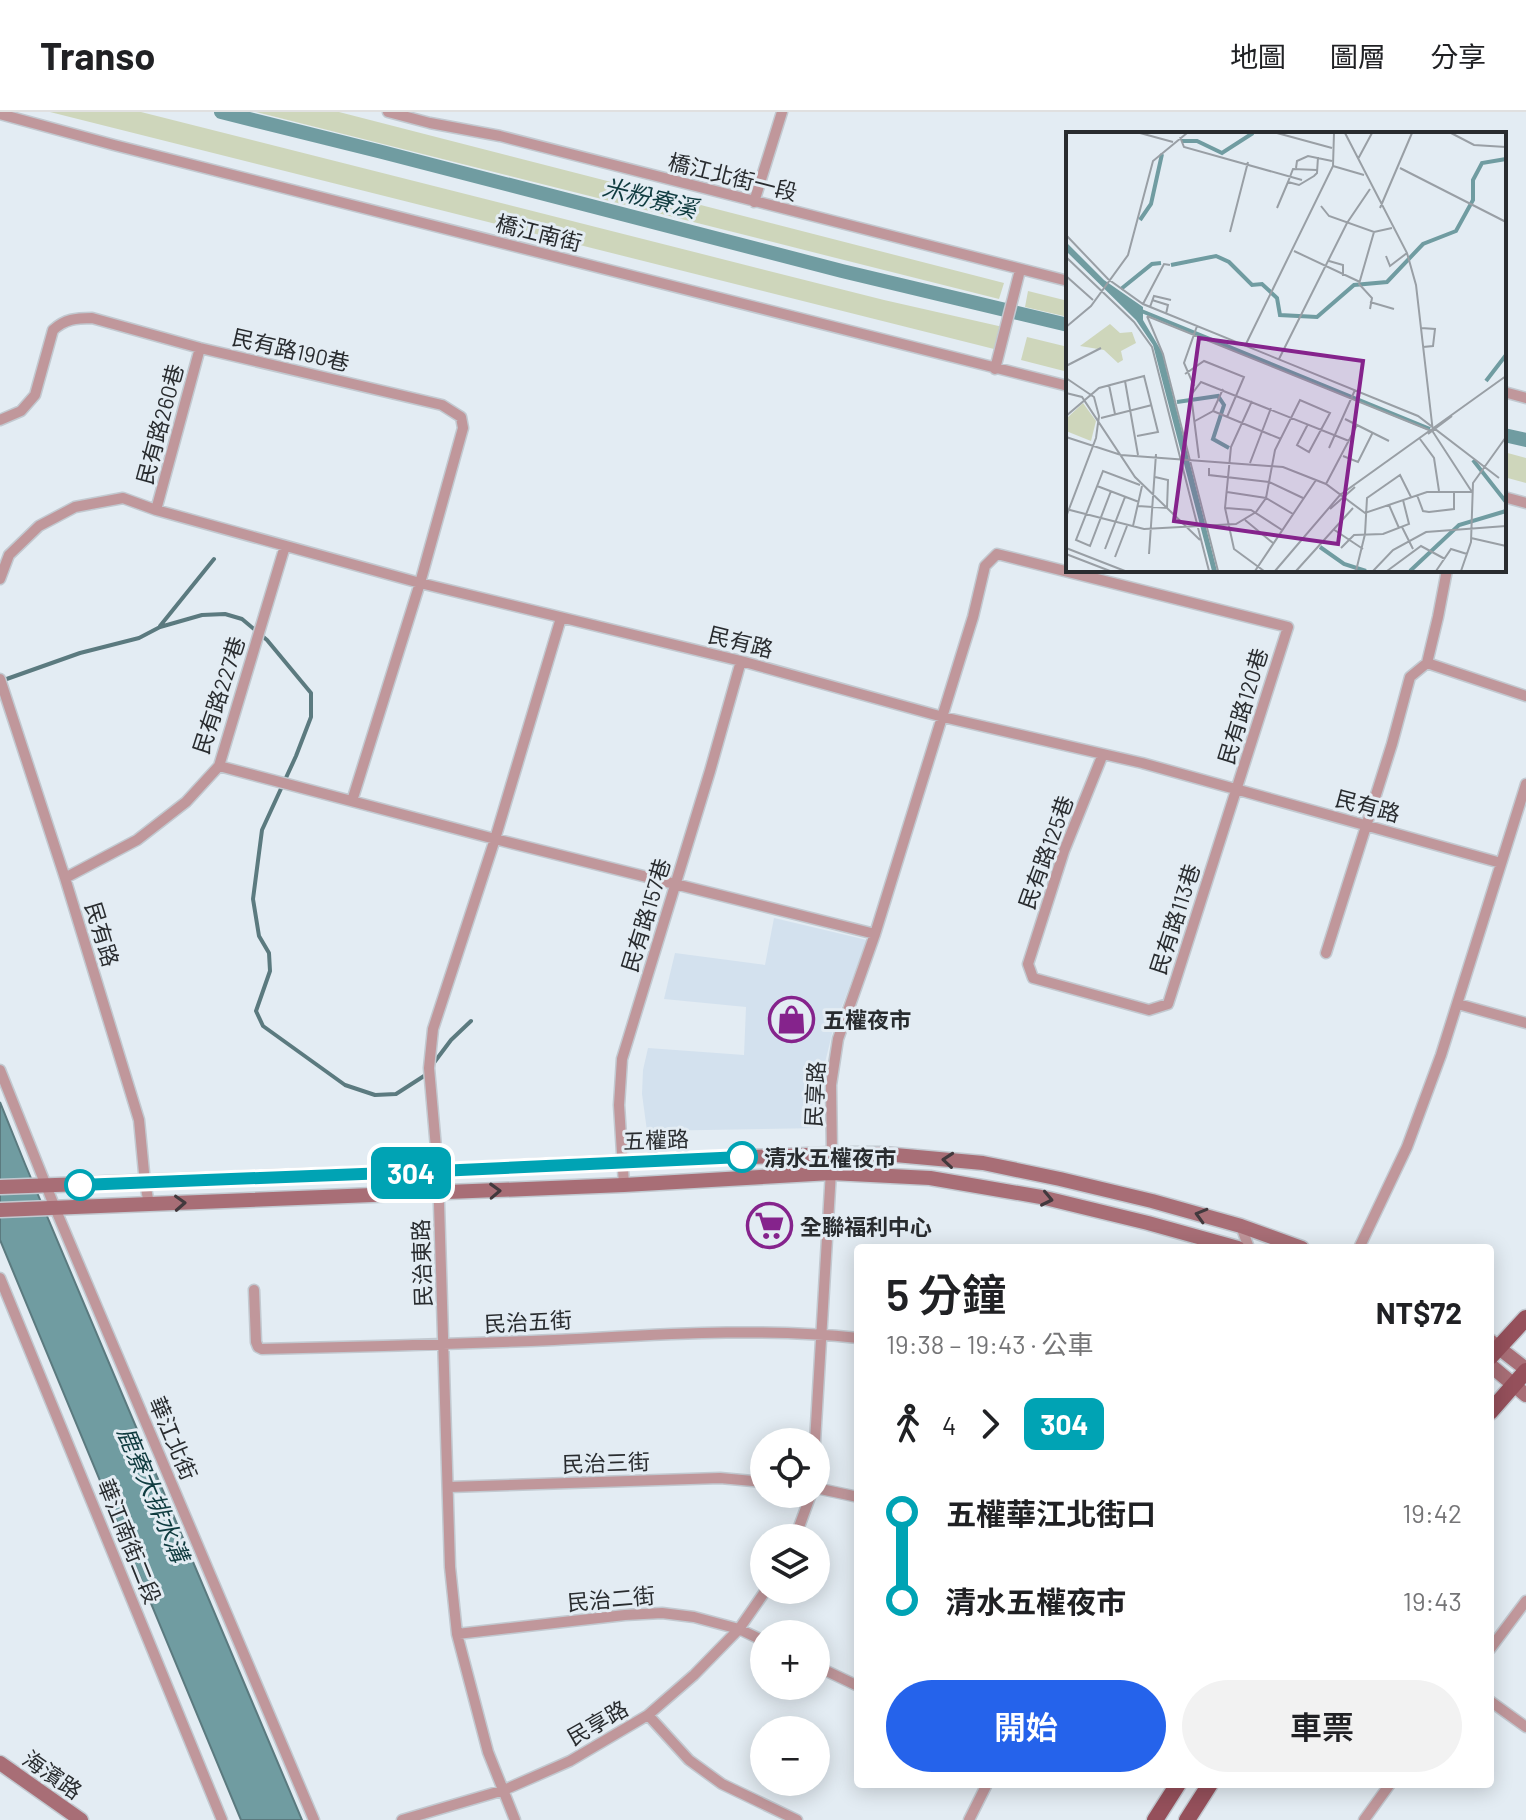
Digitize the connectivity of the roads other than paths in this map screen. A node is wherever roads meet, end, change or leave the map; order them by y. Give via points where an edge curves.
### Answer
1 (388, 112) edge
2 (782, 112) edge
3 (0, 114) edge
4 (432, 117) edge
5 (754, 202) junction
6 (1020, 270) junction
7 (1066, 281) edge
8 (200, 348) junction
9 (995, 369) junction
10 (1066, 386) edge
11 (1506, 393) edge
12 (1526, 398) edge
13 (0, 420) edge
14 (1506, 498) edge
15 (1526, 503) edge
16 (156, 510) junction
17 (285, 546) junction
18 (4, 551) edge
19 (1066, 571) edge
20 (1069, 572) edge
21 (1447, 572) edge
22 (0, 579) edge
23 (420, 583) junction
24 (561, 618) junction
25 (741, 661) junction
26 (1427, 663) junction
27 (0, 679) edge
28 (1526, 696) edge
29 (943, 717) junction
30 (1103, 754) junction
31 (219, 766) junction
32 (1526, 784) edge
33 (1236, 791) junction
34 (352, 801) junction
35 (1367, 825) junction
36 (495, 839) junction
37 (1501, 863) junction
38 (65, 878) junction
39 (676, 883) junction
40 (875, 934) junction
41 (1326, 953) dead end
42 (1028, 964) joint
43 (1458, 1004) junction
44 (1526, 1023) edge
45 (0, 1070) edge
46 (832, 1154) junction
47 (622, 1162) junction
48 (438, 1171) junction
49 (831, 1173) junction
50 (145, 1183) junction
51 (624, 1185) junction
52 (43, 1186) junction
53 (0, 1187) edge
54 (438, 1193) junction
55 (149, 1204) junction
56 (50, 1208) junction
57 (0, 1210) edge
58 (1241, 1226) junction
59 (1224, 1244) edge
60 (1248, 1244) edge
61 (1291, 1244) edge
62 (1361, 1244) edge
63 (0, 1278) edge
64 (254, 1290) dead end
65 (1526, 1318) edge
66 (822, 1334) junction
67 (854, 1338) edge
68 (444, 1345) junction
69 (1494, 1348) edge
70 (1494, 1350) edge
71 (1494, 1368) edge
72 (1526, 1370) edge
73 (1520, 1390) edge
74 (1494, 1409) edge
75 (816, 1428) edge
76 (750, 1481) edge
77 (449, 1487) junction
78 (830, 1491) edge
79 (854, 1496) edge
80 (1526, 1601) edge
81 (756, 1604) edge
82 (739, 1629) junction
83 (457, 1634) junction
84 (750, 1634) edge
85 (1494, 1644) edge
86 (830, 1673) edge
87 (854, 1684) edge
88 (1494, 1704) edge
89 (648, 1715) junction
90 (1526, 1727) edge
91 (0, 1763) edge
92 (985, 1788) edge
93 (1175, 1788) edge
94 (1207, 1788) edge
95 (1387, 1788) edge
96 (504, 1790) junction
97 (81, 1820) edge
98 (222, 1820) edge
99 (314, 1820) edge
100 (402, 1820) edge
101 (515, 1820) edge
102 (797, 1820) edge
103 (969, 1820) edge
104 (1155, 1820) edge
105 (1187, 1820) edge
106 (1364, 1820) edge

1 - 4 street, 橋江北街一段
2 - 5 street
3 - 9 street, 橋江南街
4 - 5 street, 橋江北街一段
5 - 6 street, 橋江北街一段
6 - 7 street, 橋江北街一段
6 - 9 street
8 - 13 street, 民有路190巷 via 92,318 74,318 53,330 35,395 21,411
8 - 16 street, 民有路260巷
8 - 23 street, 民有路190巷 via 442,405 461,417 463,428
9 - 10 street, 橋江南街
11 - 12 street
14 - 15 street
16 - 17 street, 民有路
16 - 18 street, 民有路 via 123,498 75,507
17 - 23 street, 民有路
17 - 31 street, 民有路227巷
18 - 22 street, 民有路
19 - 29 street, 民有路120巷 via 997,554 985,566
20 - 33 street, 民有路120巷 via 1288,627
21 - 26 street
23 - 24 street, 民有路
23 - 34 street
24 - 25 street, 民有路
24 - 36 street, 民治東路
25 - 29 street, 民有路
25 - 39 street, 民有路157巷
26 - 28 street
26 - 35 street via 1410,677
27 - 38 street, 民有路
29 - 30 street, 民有路
29 - 40 street, 民享路
30 - 33 street, 民有路
30 - 42 street, 民有路125巷 via 1064,851
31 - 34 street
31 - 38 street, 民有路227巷 via 186,802 137,840
32 - 37 street
33 - 35 street, 民有路
33 - 42 street, 民有路113巷 via 1168,1004 1149,1010 1033,978
34 - 36 street
35 - 37 street, 民有路
35 - 41 street
36 - 39 street
36 - 48 street, 民治東路 via 433,1029 429,1068
37 - 43 street
38 - 50 street, 民有路 via 139,1120
39 - 40 street
39 - 47 street, 民有路157巷 via 622,1059
40 - 46 street, 民享路 via 838,1039 831,1085
43 - 44 street
43 - 62 street via 1410,1140
45 - 52 street, 華江北街
46 - 47 street, 五權路
46 - 49 street, 民享路
58 -> 46 street, 五權路 via 983,1163
47 - 48 street, 五權路
47 - 51 street, 民有路157巷
48 - 50 street, 五權路
48 - 54 street, 民治東路
49 - 51 street, 五權路
49 -> 59 street, 五權路 via 930,1178 1041,1197
49 - 66 street, 民享路
50 - 52 street, 五權路
50 - 55 street, 民有路
54 -> 51 street, 五權路
52 - 53 street, 五權路
52 - 56 street, 華江北街
55 -> 54 street, 五權路
54 - 68 street, 民治東路
55 - 56 street, 五權路
56 - 57 street, 五權路
56 - 99 street, 華江北街
58 - 60 street
58 - 61 street, 五權路
63 - 98 street, 華江南街二段
64 - 68 street, 民治五街 via 256,1342 262,1349
65 - 69 main road
66 - 67 street, 民治五街
66 - 68 street, 民治五街 via 721,1331
66 - 75 street, 民享路
68 - 77 street, 民治東路
70 - 72 street
71 - 73 street
72 - 73 main road
73 - 74 main road
76 - 77 street, 民治三街
77 - 83 street, 民治東路
78 - 79 street
80 - 85 street
81 - 82 street, 民享路
82 - 83 street, 民治二街 via 662,1613
82 - 84 street, 民治二街
82 - 89 street, 民享路
83 - 96 street, 民治東路 via 488,1752
86 - 87 street
88 - 90 street
89 - 96 street, 民享路 via 570,1761
89 - 102 street via 689,1760 722,1784
91 - 97 street, 海濱路
92 - 103 street
93 - 104 main road
94 - 105 main road
95 - 106 street
96 - 100 street, 民享路
96 - 101 street, 民治東路

